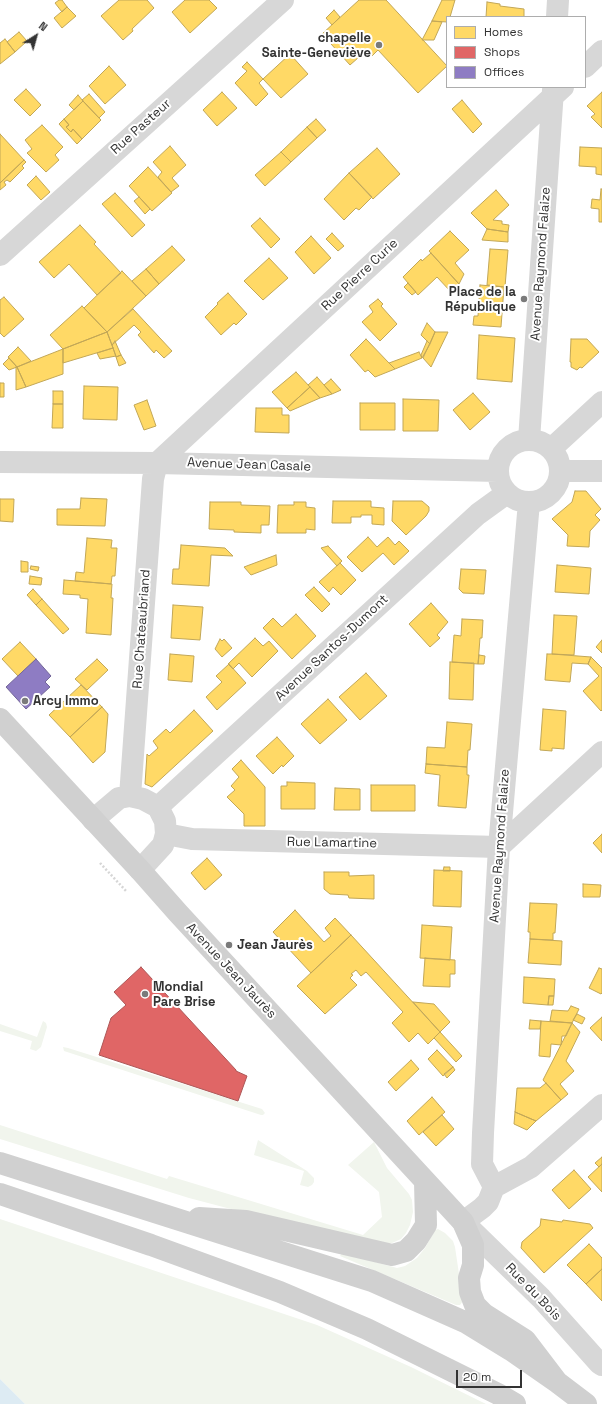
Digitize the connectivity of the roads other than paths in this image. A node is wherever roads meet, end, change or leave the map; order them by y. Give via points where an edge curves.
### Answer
1 (283, 0) edge
2 (558, 0) edge
3 (557, 16) edge
4 (602, 51) edge
5 (586, 66) edge
6 (556, 90) edge
7 (0, 255) edge
8 (602, 402) edge
9 (529, 440) junction
10 (551, 449) junction
11 (0, 462) edge
12 (157, 463) junction
13 (498, 471) junction
14 (560, 471) junction
15 (602, 471) edge
16 (507, 493) junction
17 (529, 502) junction
18 (0, 719) edge
19 (602, 752) edge
20 (130, 796) junction
21 (158, 807) junction
22 (93, 820) junction
23 (166, 834) junction
24 (499, 847) junction
25 (140, 870) junction
26 (602, 1105) edge
27 (0, 1163) edge
28 (425, 1181) junction
29 (494, 1187) junction
30 (0, 1194) edge
31 (164, 1216) junction
32 (463, 1222) junction
33 (602, 1364) edge
34 (557, 1382) junction
35 (515, 1404) edge
36 (586, 1404) edge

1 - 7 street, Rue Pasteur
2 - 3 street
4 - 5 street
6 - 9 street, Avenue Raymond Falaize
6 - 12 street, Rue Pierre Curie
8 - 10 street
9 - 10 street via 537,441
9 - 13 street via 511,446 504,453
10 - 14 street via 559,463
11 - 12 street, Avenue Jean Casale
12 - 13 street, Avenue Jean Casale
12 - 20 street, Rue Chateaubriand via 152,479
13 - 16 street via 499,479
14 - 15 street
14 - 17 street via 559,481 554,490 539,500
16 - 17 street via 521,501
16 - 21 street, Avenue Santos-Dumont via 478,514
17 - 24 street, Avenue Raymond Falaize
18 - 22 main road, Avenue Jean Jaurès
19 - 24 street
20 - 21 street
20 - 22 street via 119,798
21 - 23 street via 166,821
22 - 25 main road, Avenue Jean Jaurès
23 - 24 street, Rue Lamartine via 192,839
23 - 25 street via 163,845
24 - 29 street, Avenue Raymond Falaize via 482,1164
25 - 28 main road, Avenue Jean Jaurès
26 - 29 street via 531,1167
27 - 31 main road
28 - 31 main road via 426,1225 406,1251 392,1255 246,1221
28 - 32 main road, Avenue Jean Jaurès
29 - 32 street via 488,1202
30 - 35 main road via 280,1292 367,1329
31 - 34 main road via 372,1281 467,1323
32 - 33 street, Rue du Bois via 541,1298
32 - 34 main road, Avenue Jean Jaurès via 473,1244 473,1265 469,1278 470,1292 475,1305 484,1314 524,1340
34 - 36 main road

